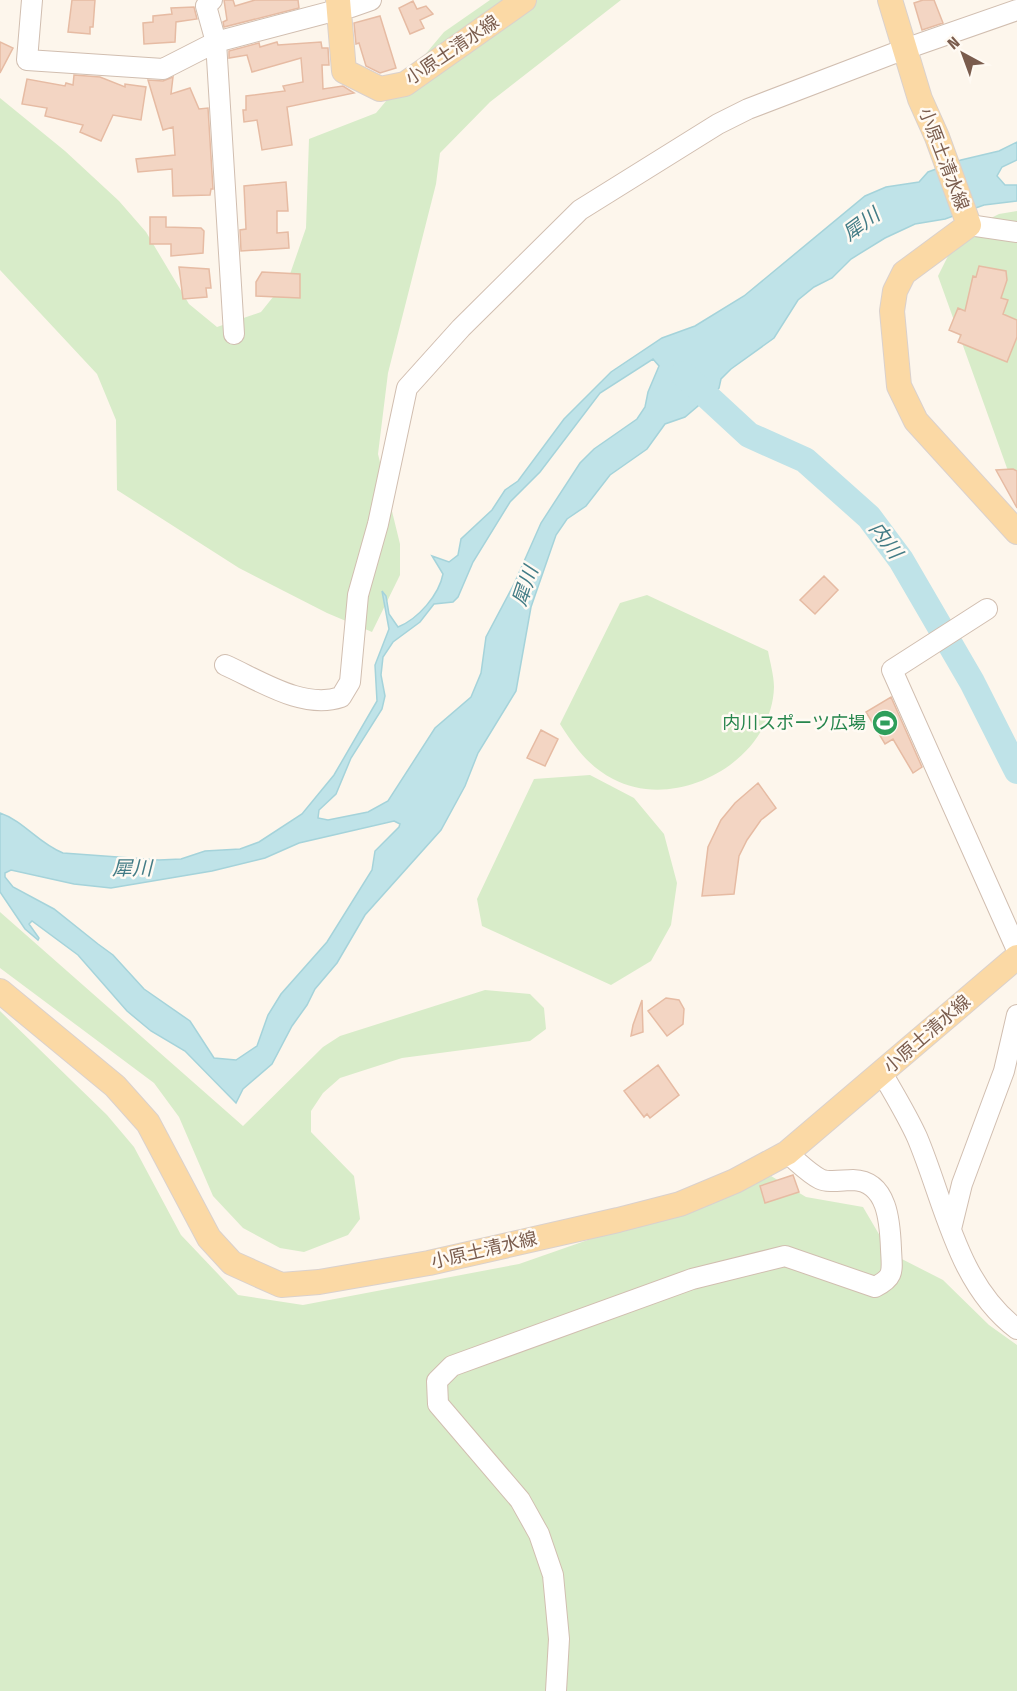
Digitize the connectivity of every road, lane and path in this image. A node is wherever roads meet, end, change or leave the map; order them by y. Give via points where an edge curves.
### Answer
1 (32, 0) edge
2 (212, 0) edge
3 (371, 0) edge
4 (524, 0) edge
5 (890, 0) edge
6 (338, 3) edge
7 (1017, 10) edge
8 (216, 42) junction
9 (905, 49) junction
10 (968, 222) junction
11 (1017, 232) edge
12 (234, 333) dead end
13 (1017, 532) edge
14 (987, 609) dead end
15 (225, 665) dead end
16 (1017, 950) edge
17 (1017, 957) edge
18 (0, 992) edge
19 (1017, 1015) edge
20 (882, 1073) junction
21 (787, 1153) junction
22 (951, 1229) junction
23 (1017, 1329) edge
24 (556, 1691) edge

1 - 8 street via 27,60 163,69
2 - 8 street via 206,6
3 - 6 street via 351,7
4 - 6 main road, 小原土清水線 via 405,84 380,89 344,72
5 - 9 main road, 小原土清水線
6 - 8 street
7 - 9 street
8 - 12 street
9 - 10 main road, 小原土清水線 via 920,99
9 - 15 street via 738,114 580,210 424,366 407,388 378,524 358,595 350,682 341,697 319,701 291,695
10 - 11 street
10 - 13 main road, 小原土清水線 via 904,273 895,291 892,311 899,386 916,421
14 - 16 street via 892,670
17 - 20 main road, 小原土清水線
18 - 21 main road, 小原土清水線 via 116,1086 148,1123 209,1238 231,1263 281,1285 429,1263 669,1207 735,1181
19 - 22 street via 1004,1071 962,1184
20 - 21 main road, 小原土清水線
20 - 22 street via 917,1138
21 - 24 street via 821,1180 856,1180 869,1185 884,1200 892,1263 887,1281 875,1287 785,1256 692,1279 605,1310 452,1366 437,1381 438,1404 520,1500 539,1534 553,1575 559,1639
22 - 23 street via 980,1290

